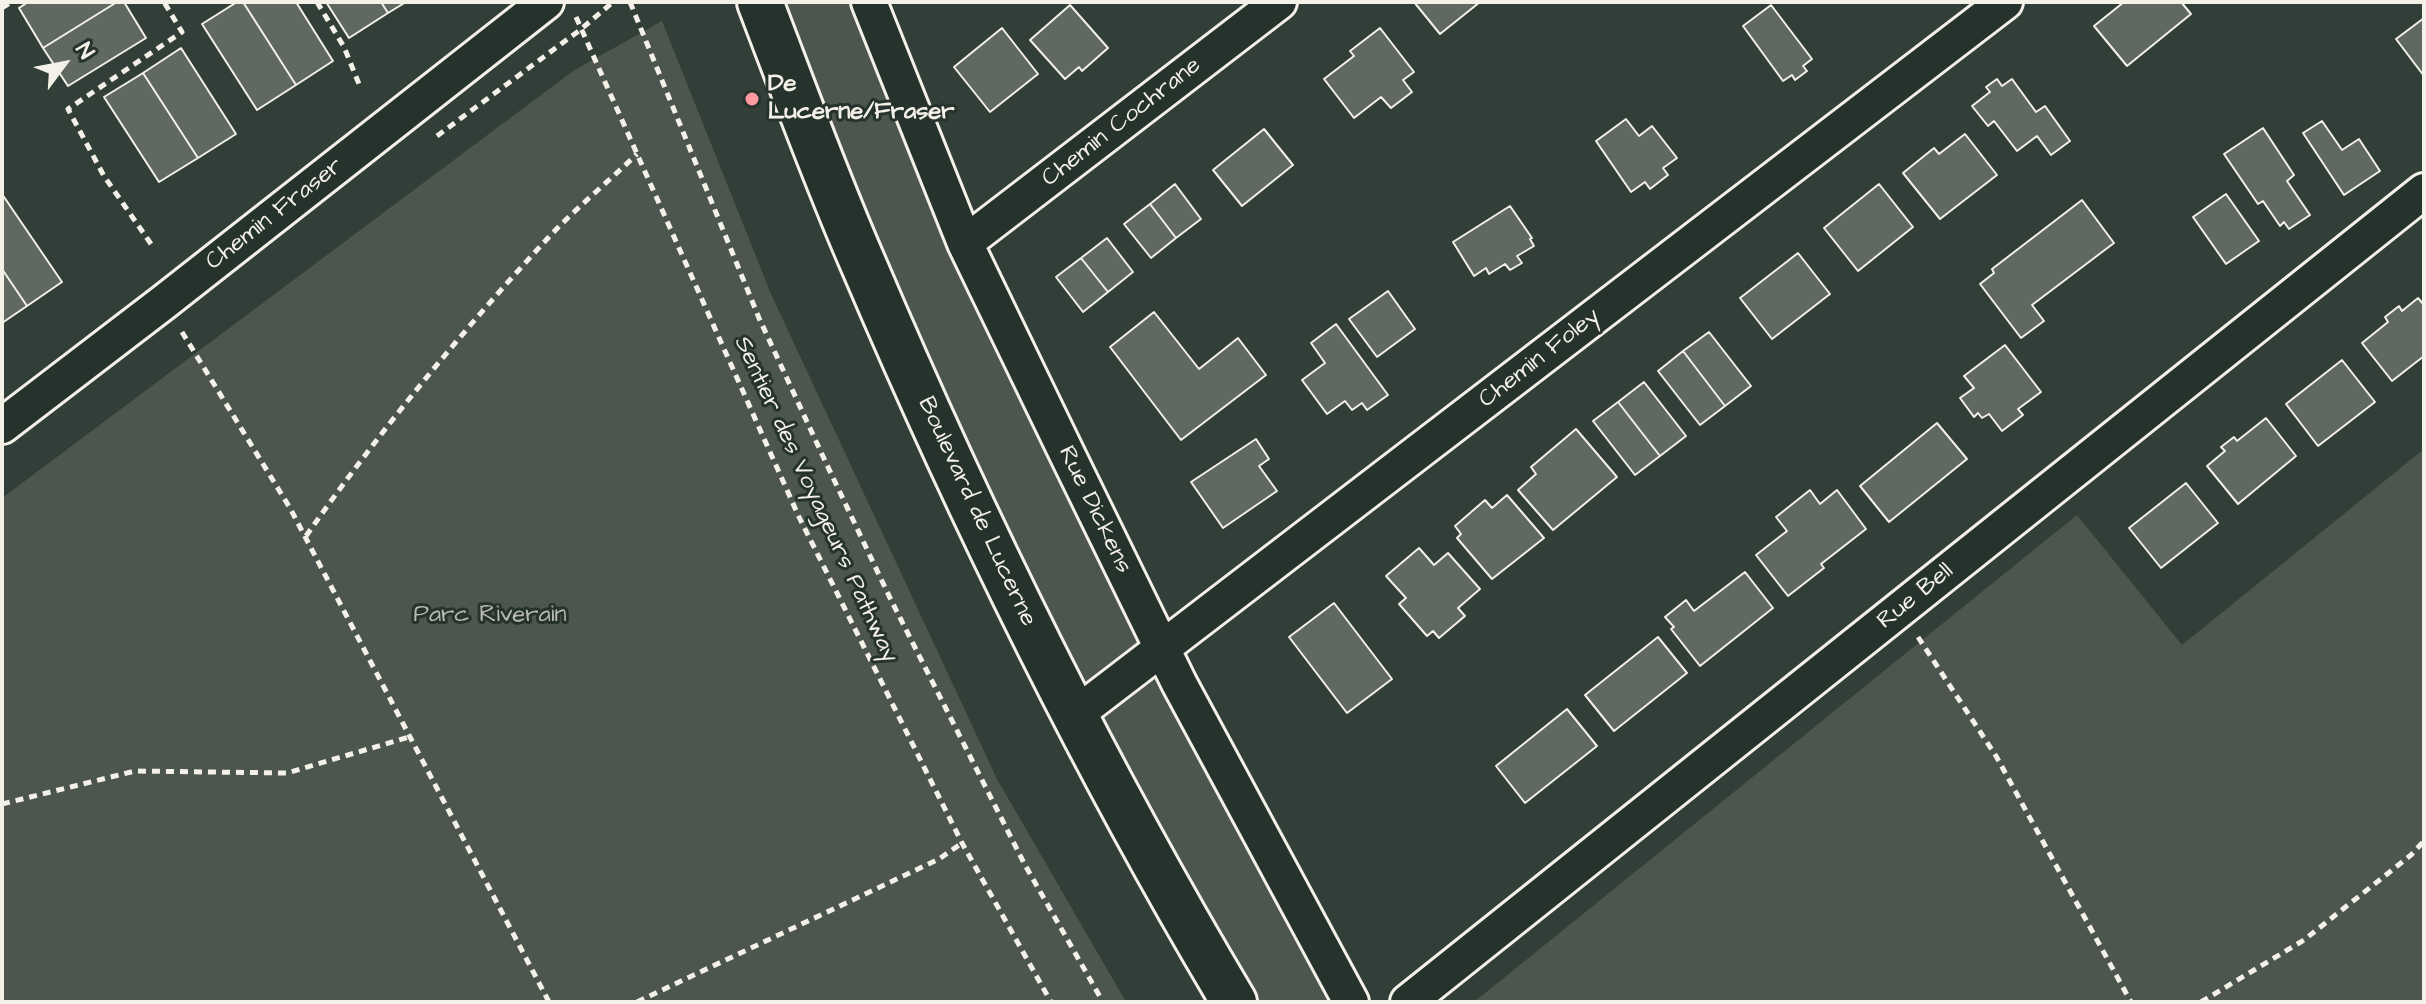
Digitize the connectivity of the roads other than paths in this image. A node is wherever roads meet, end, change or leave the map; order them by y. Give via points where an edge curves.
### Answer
1 (760, 2) edge
2 (869, 2) edge
3 (1279, 2) edge
4 (2005, 2) edge
5 (561, 9) edge
6 (2424, 191) edge
7 (965, 243) junction
8 (2, 426) edge
9 (1162, 651) junction
10 (1075, 715) junction
11 (1234, 1002) edge
12 (1351, 1002) edge
13 (1408, 1002) edge

1 - 10 main road, Boulevard de Lucerne via 910,370
2 - 7 street, Rue Dickens
3 - 7 street, Chemin Cochrane
4 - 9 street, Chemin Foley
5 - 8 street, Chemin Fraser
6 - 13 street, Rue Bell
7 - 9 street, Rue Dickens
9 - 10 street, Chemin Foley
9 - 12 street, Rue Dickens
10 - 11 main road, Boulevard de Lucerne

